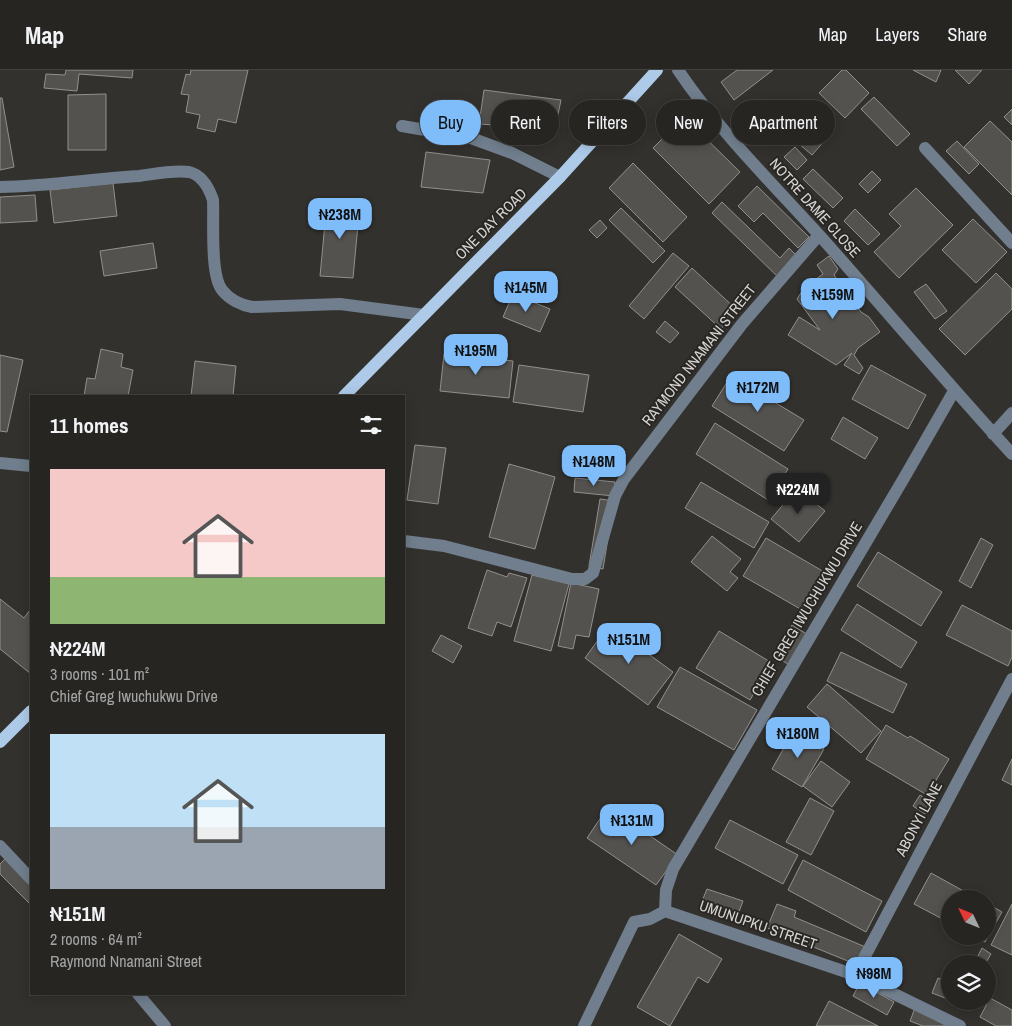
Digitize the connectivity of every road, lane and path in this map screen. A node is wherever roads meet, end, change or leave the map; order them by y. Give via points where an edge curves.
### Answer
1 (657, 70) edge
2 (678, 70) edge
3 (402, 126) dead end
4 (925, 148) dead end
5 (560, 176) junction
6 (0, 187) edge
7 (819, 235) junction
8 (1012, 243) edge
9 (424, 315) junction
10 (954, 391) junction
11 (345, 395) edge
12 (1012, 413) edge
13 (994, 434) junction
14 (1012, 454) edge
15 (0, 463) edge
16 (30, 466) edge
17 (405, 541) edge
18 (1012, 679) edge
19 (30, 712) edge
20 (0, 742) edge
21 (0, 846) edge
22 (30, 877) edge
23 (665, 911) junction
24 (854, 975) junction
25 (139, 995) edge
26 (934, 1020) edge
27 (165, 1026) edge
28 (584, 1026) edge
29 (960, 1026) edge

1 - 5 main road, ONE DAY ROAD
2 - 7 street, NOTRE DAME CLOSE via 725,132
3 - 5 street via 471,138
4 - 8 street
5 - 9 main road, ONE DAY ROAD
6 - 9 street via 190,172 204,181 213,200 214,267 221,289 242,305 340,304
7 - 10 street, NOTRE DAME CLOSE
7 - 17 street, RAYMOND NNAMANI STREET via 742,324 624,479 615,496 593,573 585,579 572,579 444,546
9 - 11 main road, ONE DAY ROAD
10 - 13 street, NOTRE DAME CLOSE
10 - 23 street, CHIEF GREG IWUCHUKWU DRIVE via 672,869
12 - 13 street
13 - 14 street, NOTRE DAME CLOSE
15 - 16 street
18 - 24 street, ABONYI LANE
19 - 20 main road
21 - 22 street
23 - 24 street, UMUNUPKU STREET
23 - 28 street via 634,922
24 - 26 street, UMUNUPKU STREET
25 - 27 street
26 - 29 street, UMUNUPKU STREET

